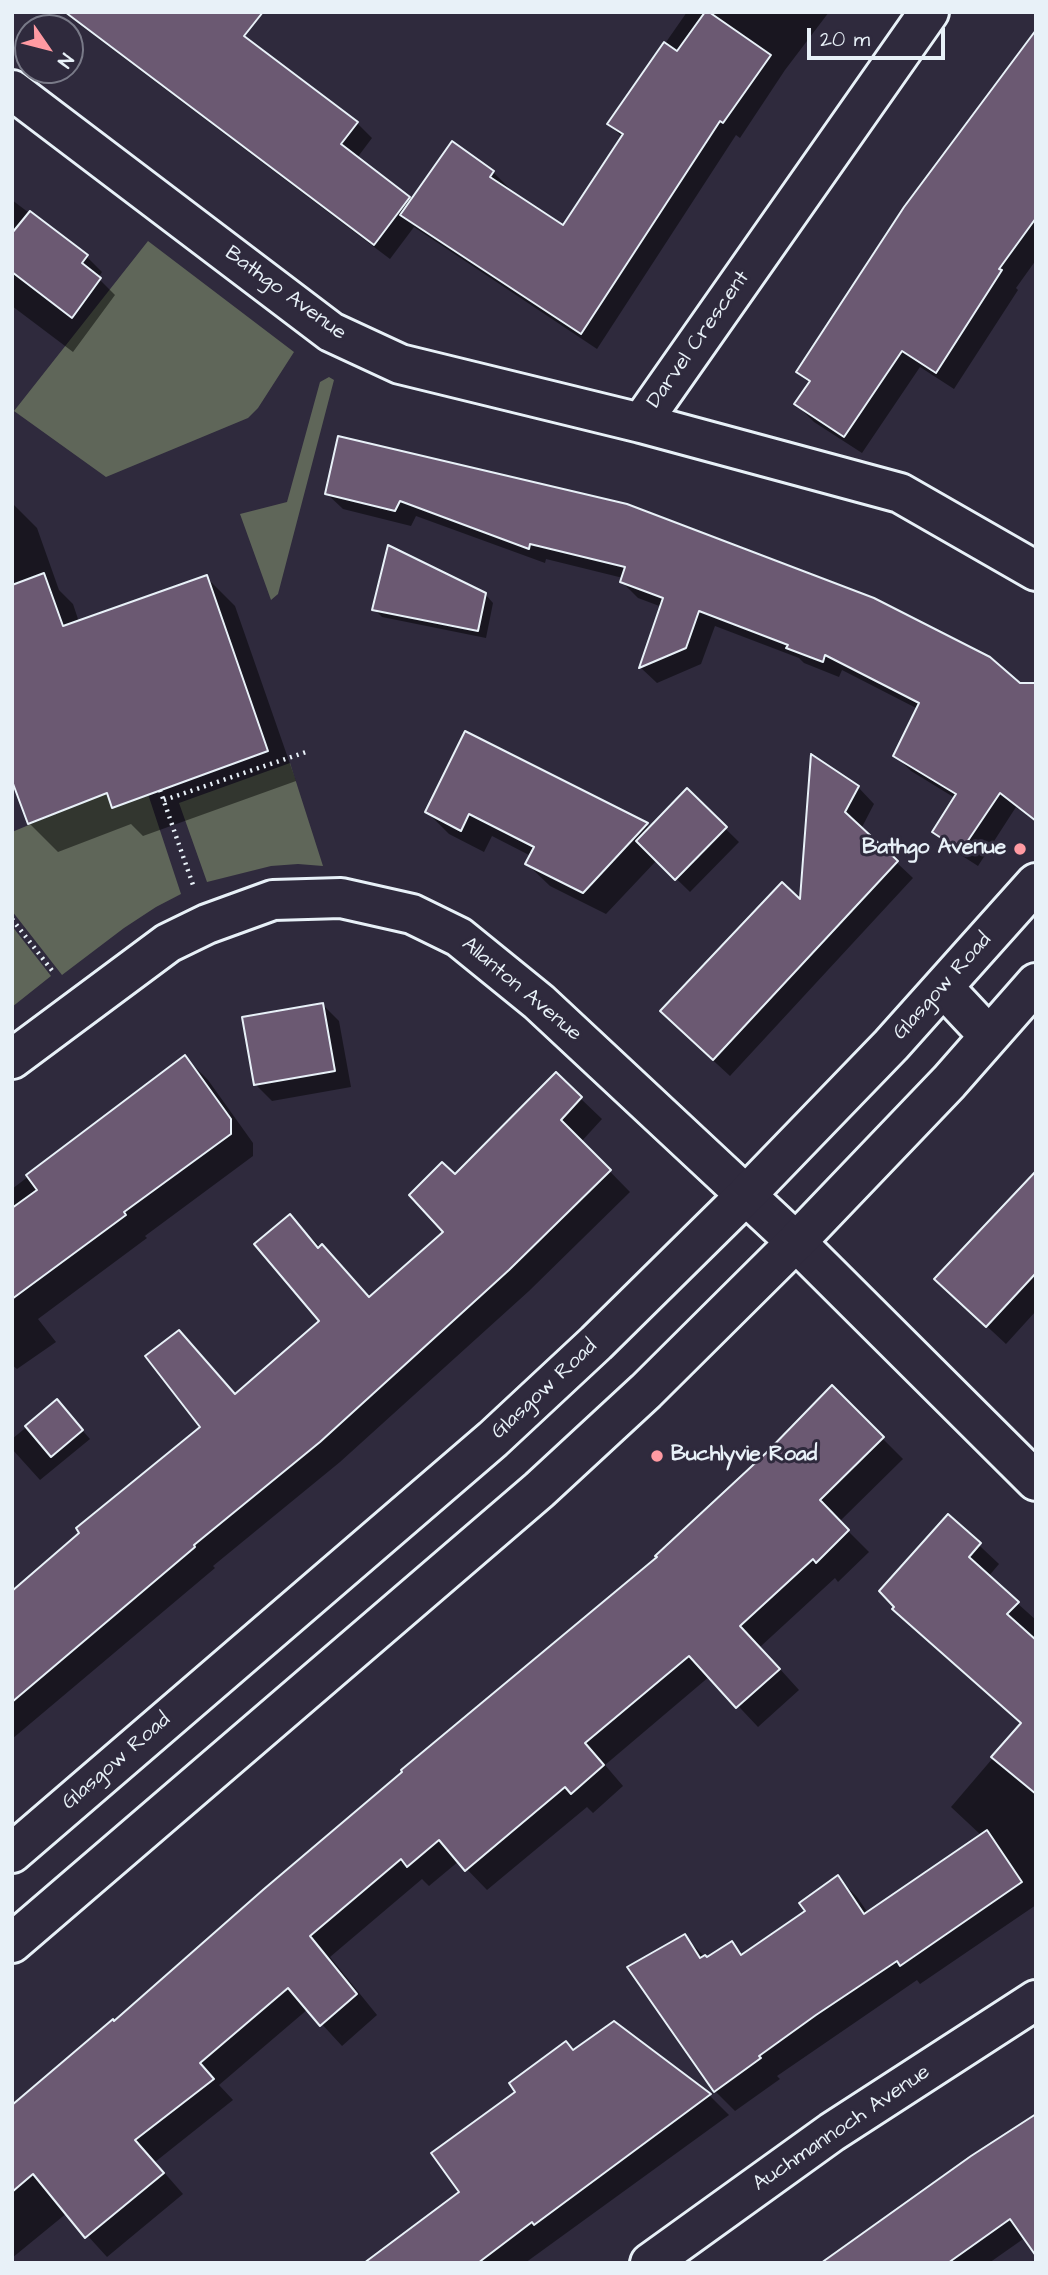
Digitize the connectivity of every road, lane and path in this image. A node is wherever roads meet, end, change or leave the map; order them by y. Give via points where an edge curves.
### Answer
1 (929, 12) edge
2 (12, 90) edge
3 (641, 423) junction
4 (1036, 571) edge
5 (309, 751) dead end
6 (160, 790) dead end
7 (164, 800) junction
8 (1036, 883) edge
9 (12, 919) edge
10 (207, 924) junction
11 (1036, 983) edge
12 (943, 987) junction
13 (80, 1007) junction
14 (989, 1036) junction
15 (12, 1059) edge
16 (746, 1195) junction
17 (796, 1242) junction
18 (1036, 1481) edge
19 (12, 1853) edge
20 (12, 1943) edge
21 (1036, 2000) edge
22 (650, 2263) edge

1 - 3 street, Darvel Crescent
2 - 3 street, Bathgo Avenue via 331,332 400,364
3 - 4 street, Darvel Crescent via 900,493
5 - 7 path
6 - 7 path
7 - 10 path
8 - 12 street, Glasgow Road
9 - 13 path
10 - 13 street, Allanton Avenue via 168,943
10 - 16 street, Allanton Avenue via 273,900 341,898 412,914 459,937 540,1002
11 - 14 street
12 - 14 street
12 - 16 street, Glasgow Road
13 - 15 street, Allanton Avenue
14 - 17 street
16 - 17 street, Allanton Avenue
16 - 19 street, Glasgow Road via 493,1439
17 - 18 street
17 - 20 street via 539,1490
21 - 22 street, Auchmannoch Avenue via 832,2132

